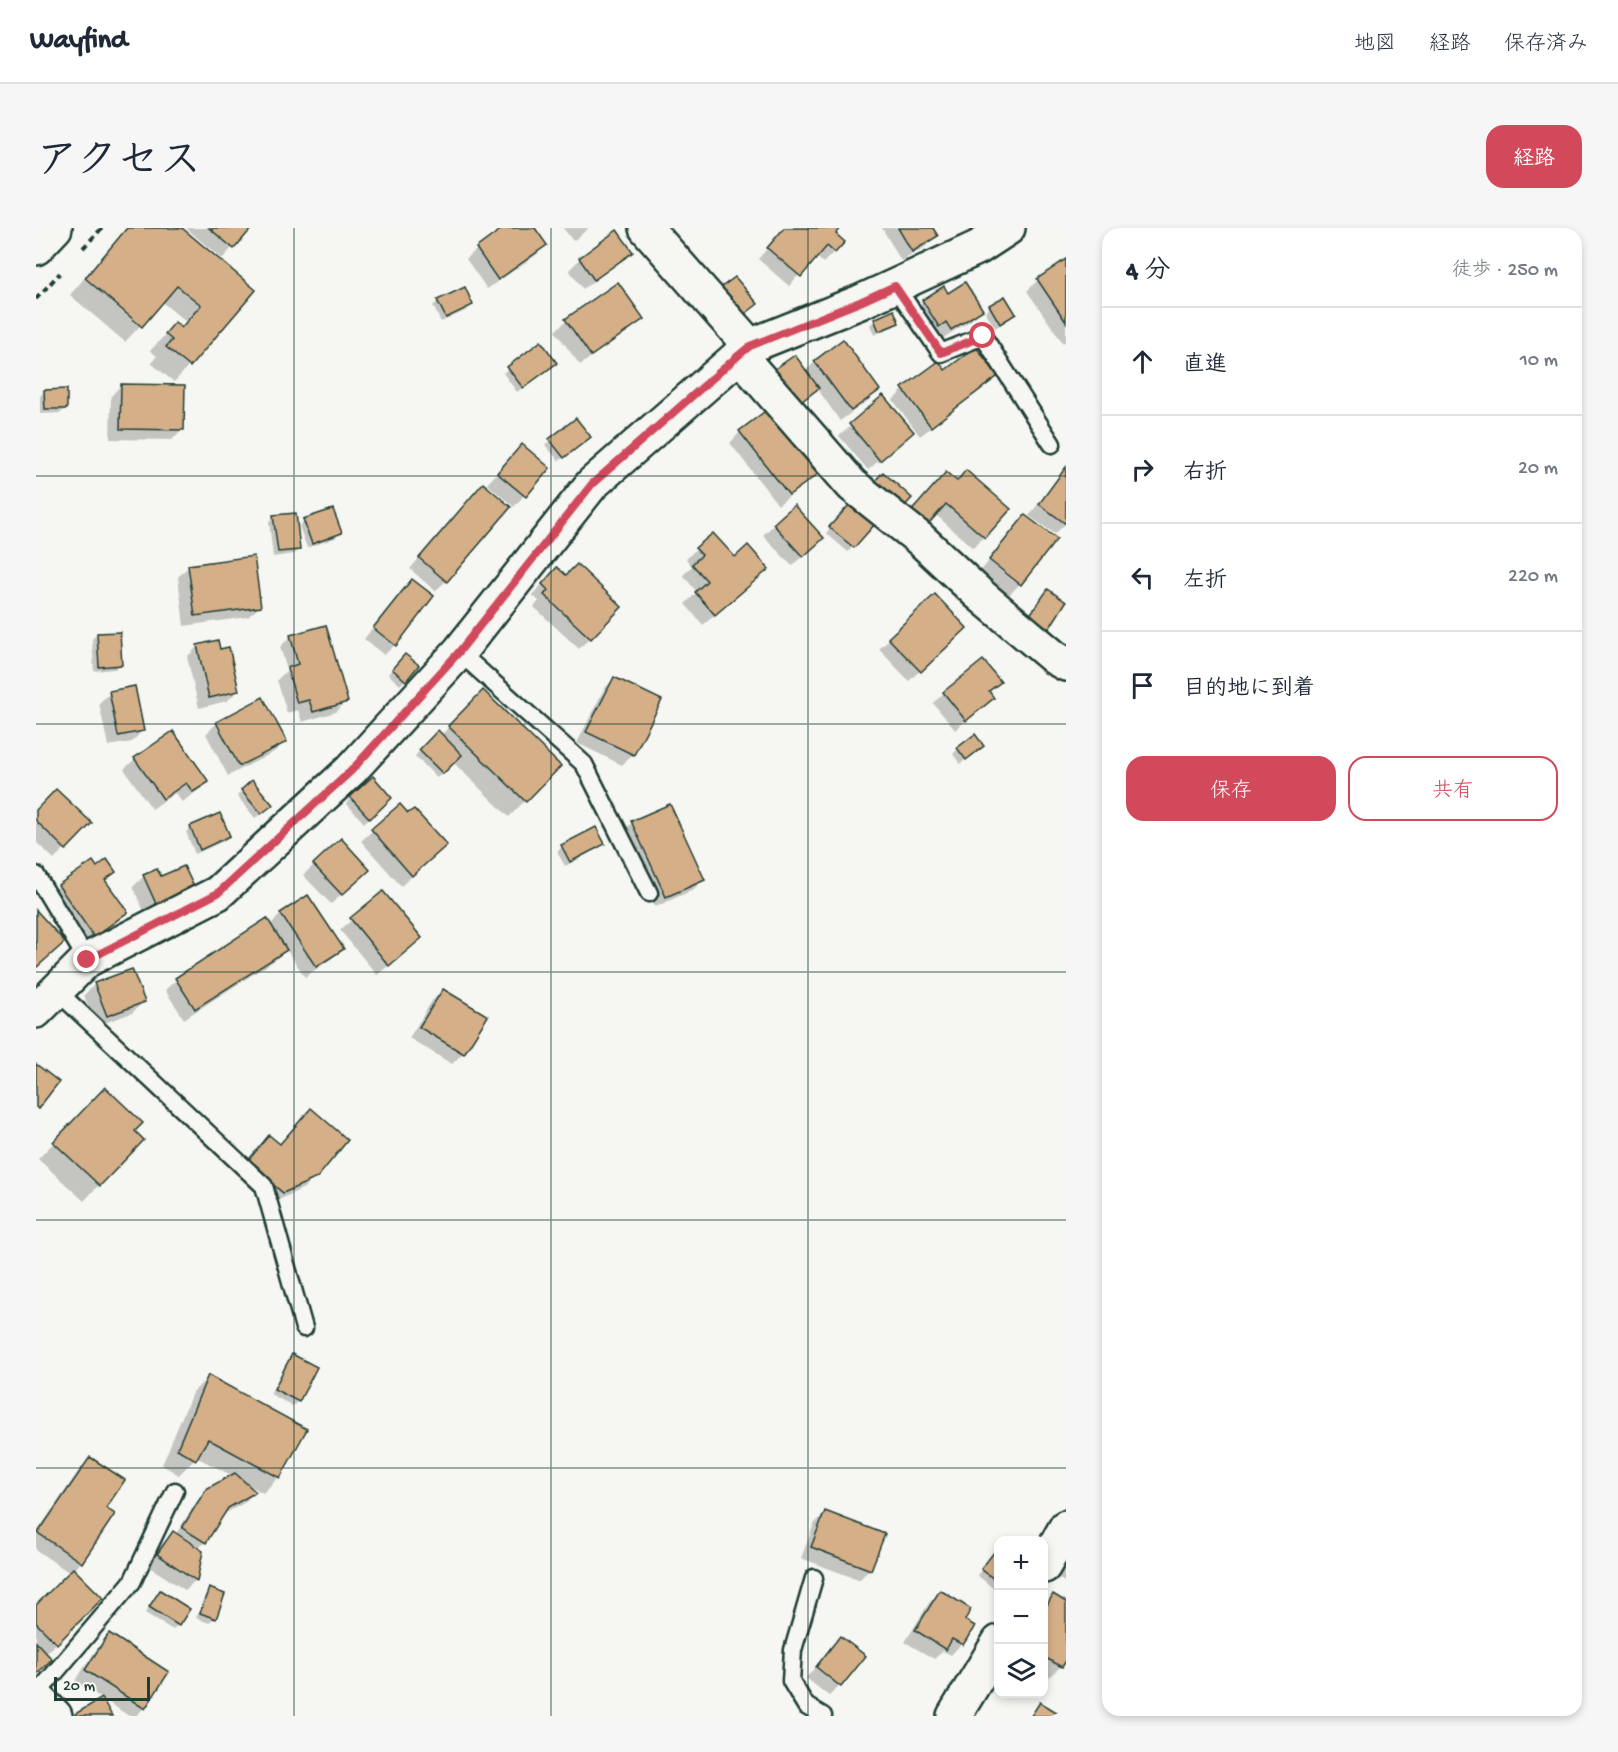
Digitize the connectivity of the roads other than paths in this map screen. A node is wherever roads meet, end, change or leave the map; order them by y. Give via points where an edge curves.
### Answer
1 (55, 228) edge
2 (646, 228) edge
3 (1008, 228) edge
4 (36, 248) edge
5 (895, 286) junction
6 (744, 350) junction
7 (1052, 444) dead end
8 (459, 652) junction
9 (1066, 664) edge
10 (36, 875) edge
11 (649, 893) dead end
12 (87, 960) junction
13 (46, 1001) edge
14 (304, 1328) dead end
15 (175, 1491) dead end
16 (1066, 1527) edge
17 (1048, 1559) edge
18 (814, 1578) dead end
19 (998, 1644) edge
20 (36, 1696) edge
21 (56, 1716) edge
22 (823, 1716) edge
23 (954, 1716) edge

1 - 4 street
2 - 6 street
3 - 5 street via 979,247
5 - 6 street
5 - 7 lane via 941,353 983,336
6 - 8 street via 592,484
6 - 9 street via 852,485
8 - 11 lane via 584,764
8 - 12 street via 351,771 218,893
10 - 12 lane
12 - 13 street
13 - 14 lane via 264,1186
15 - 20 lane via 132,1582
16 - 17 street
18 - 22 lane via 793,1650 791,1681 806,1706
19 - 23 street
20 - 21 street

